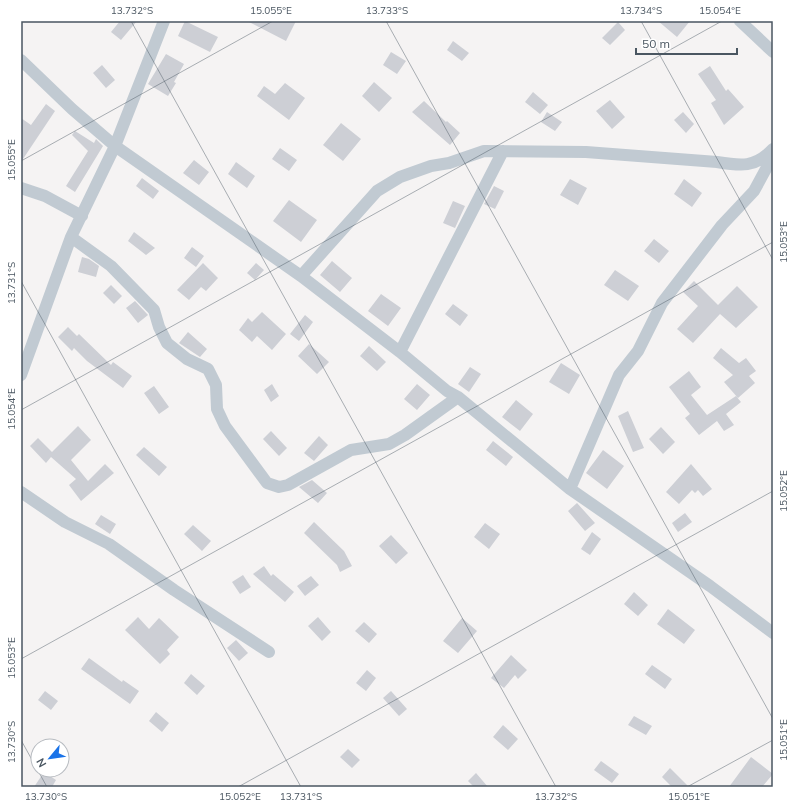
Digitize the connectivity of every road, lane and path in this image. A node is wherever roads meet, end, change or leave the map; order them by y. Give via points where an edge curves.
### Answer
1 (164, 21) edge
2 (740, 21) edge
3 (773, 52) edge
4 (21, 60) edge
5 (114, 146) junction
6 (773, 149) edge
7 (503, 151) junction
8 (773, 156) edge
9 (21, 188) edge
10 (82, 216) junction
11 (71, 237) junction
12 (301, 276) junction
13 (400, 352) junction
14 (21, 375) edge
15 (458, 397) junction
16 (570, 489) junction
17 (21, 492) edge
18 (773, 633) edge
19 (269, 652) dead end

1 - 5 street
2 - 3 street
4 - 5 street
5 - 10 street
5 - 12 street
6 - 7 street via 758,161 748,165 586,152
7 - 12 street via 484,151 449,163 431,166 389,182 376,191
7 - 13 street
8 - 16 street via 754,191 722,225 662,303 638,351 619,376
9 - 10 street via 45,196
10 - 11 street
11 - 14 street
11 - 15 street via 111,266 154,310 167,343 187,359 208,369 216,385 217,409 225,426 267,483 279,487 288,485 351,450 388,444 405,435
12 - 13 street
13 - 15 street via 447,391
15 - 16 street
16 - 18 street
17 - 19 street via 65,522 109,544

